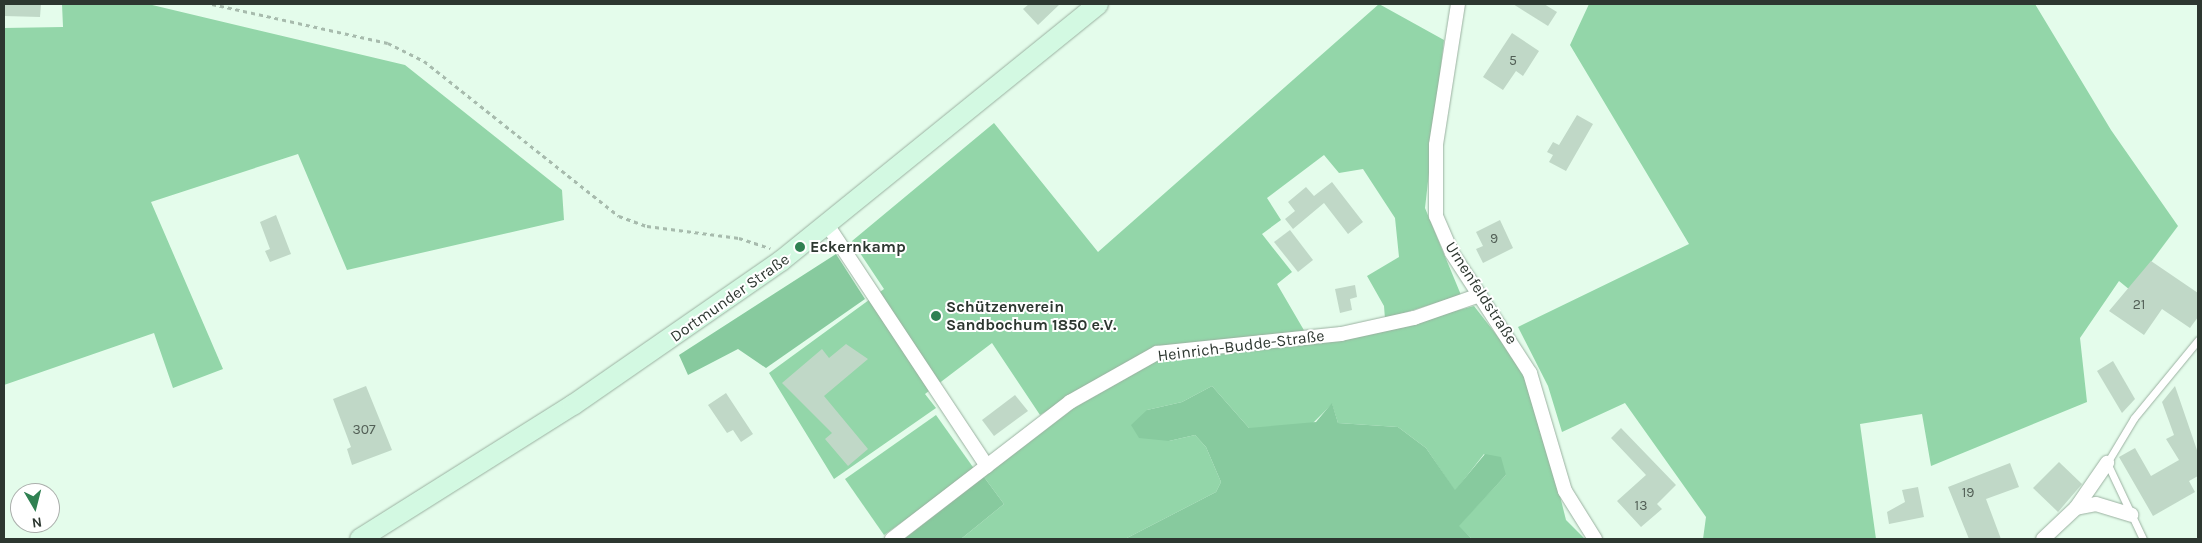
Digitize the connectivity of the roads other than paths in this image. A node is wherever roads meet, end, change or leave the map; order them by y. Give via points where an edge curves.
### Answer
1 (1098, 4) edge
2 (1458, 4) edge
3 (828, 226) junction
4 (1480, 295) junction
5 (2198, 340) edge
6 (2107, 463) junction
7 (987, 466) junction
8 (2076, 508) junction
9 (2131, 515) junction
10 (360, 539) edge
11 (892, 539) edge
12 (1595, 539) edge
13 (2043, 539) edge
14 (2143, 539) edge

1 - 3 main road, Dortmunder Straße
2 - 4 street, Urnenfeldstraße via 1436,145 1434,196 1452,253
3 - 7 street
3 - 10 main road, Dortmunder Straße via 573,406
4 - 7 street, Heinrich-Budde-Straße via 1414,318 1342,334 1157,353 1070,402
4 - 12 street, Urnenfeldstraße via 1530,373 1565,492
5 - 6 lane via 2134,418
6 - 8 street
6 - 9 lane
7 - 11 street
8 - 9 street via 2096,504
8 - 13 street
9 - 14 lane

